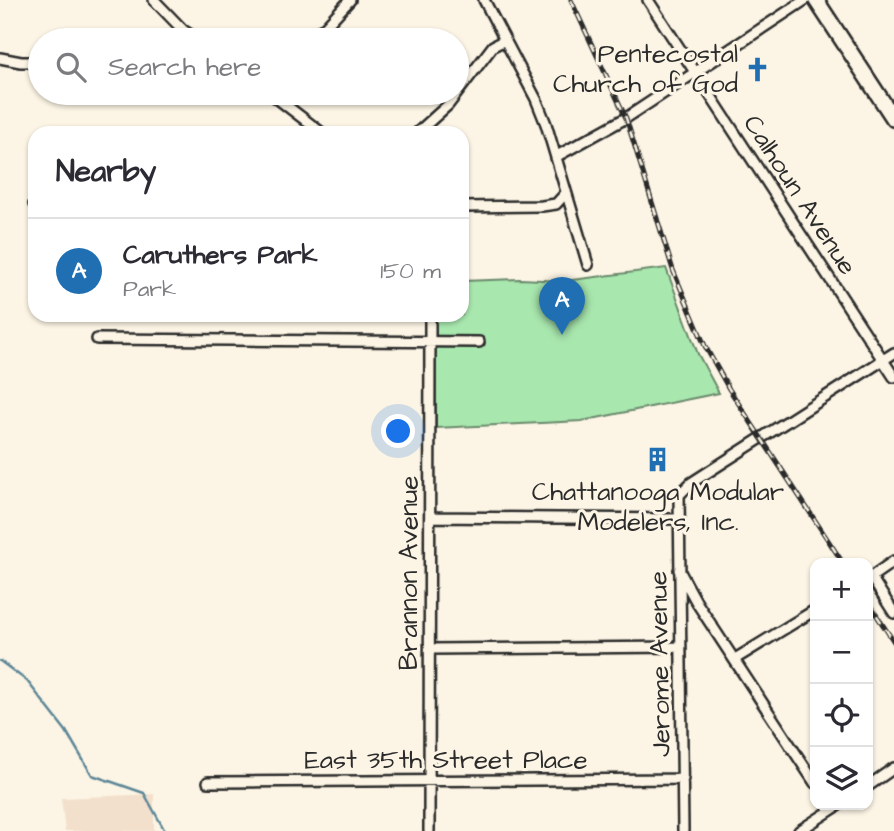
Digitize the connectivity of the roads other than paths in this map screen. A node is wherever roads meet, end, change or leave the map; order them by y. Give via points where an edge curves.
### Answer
1 (155, 0) edge
2 (350, 0) edge
3 (648, 0) edge
4 (805, 0) edge
5 (816, 0) edge
6 (486, 1) edge
7 (183, 28) edge
8 (324, 28) edge
9 (505, 40) junction
10 (0, 58) edge
11 (28, 62) edge
12 (695, 73) junction
13 (469, 77) edge
14 (286, 105) edge
15 (448, 105) edge
16 (894, 120) edge
17 (313, 126) edge
18 (425, 126) edge
19 (557, 156) junction
20 (566, 193) junction
21 (469, 207) edge
22 (588, 265) dead end
23 (430, 322) edge
24 (97, 339) dead end
25 (431, 342) junction
26 (479, 342) dead end
27 (894, 353) edge
28 (883, 360) junction
29 (894, 377) edge
30 (430, 517) junction
31 (678, 519) junction
32 (894, 561) edge
33 (679, 569) junction
34 (810, 613) edge
35 (894, 613) edge
36 (680, 647) junction
37 (430, 649) junction
38 (735, 659) junction
39 (894, 768) edge
40 (810, 775) edge
41 (683, 779) junction
42 (430, 780) junction
43 (208, 782) dead end
44 (873, 783) edge
45 (828, 810) edge
46 (429, 831) edge
47 (683, 831) edge
48 (799, 831) edge

1 - 7 street
2 - 8 street
3 - 12 street, Calhoun Avenue
4 - 12 street
5 - 16 highway
6 - 9 street
9 - 13 street via 493,46
9 - 19 street via 536,99
10 - 11 street
12 - 19 street
12 - 28 street, Calhoun Avenue
14 - 17 street
15 - 18 street
19 - 20 street
20 - 21 street via 556,204
20 - 22 street
23 - 25 street, Brannon Avenue
24 - 25 street
25 - 26 street
25 - 30 street, Brannon Avenue
27 - 28 street
28 - 29 street, Calhoun Avenue
28 - 31 street, Jerome Avenue via 691,484 679,495
30 - 31 street
30 - 37 street, Brannon Avenue
31 - 33 street, Jerome Avenue
32 - 35 street via 871,576
33 - 36 street, Jerome Avenue
33 - 38 street
34 - 38 street
36 - 37 street
36 - 41 street, Jerome Avenue
37 - 42 street, Brannon Avenue
38 - 40 street
39 - 44 street
41 - 42 street, East 35th Street Place
41 - 47 street, Jerome Avenue
42 - 43 street, East 35th Street Place
42 - 46 street, Brannon Avenue
45 - 48 street

